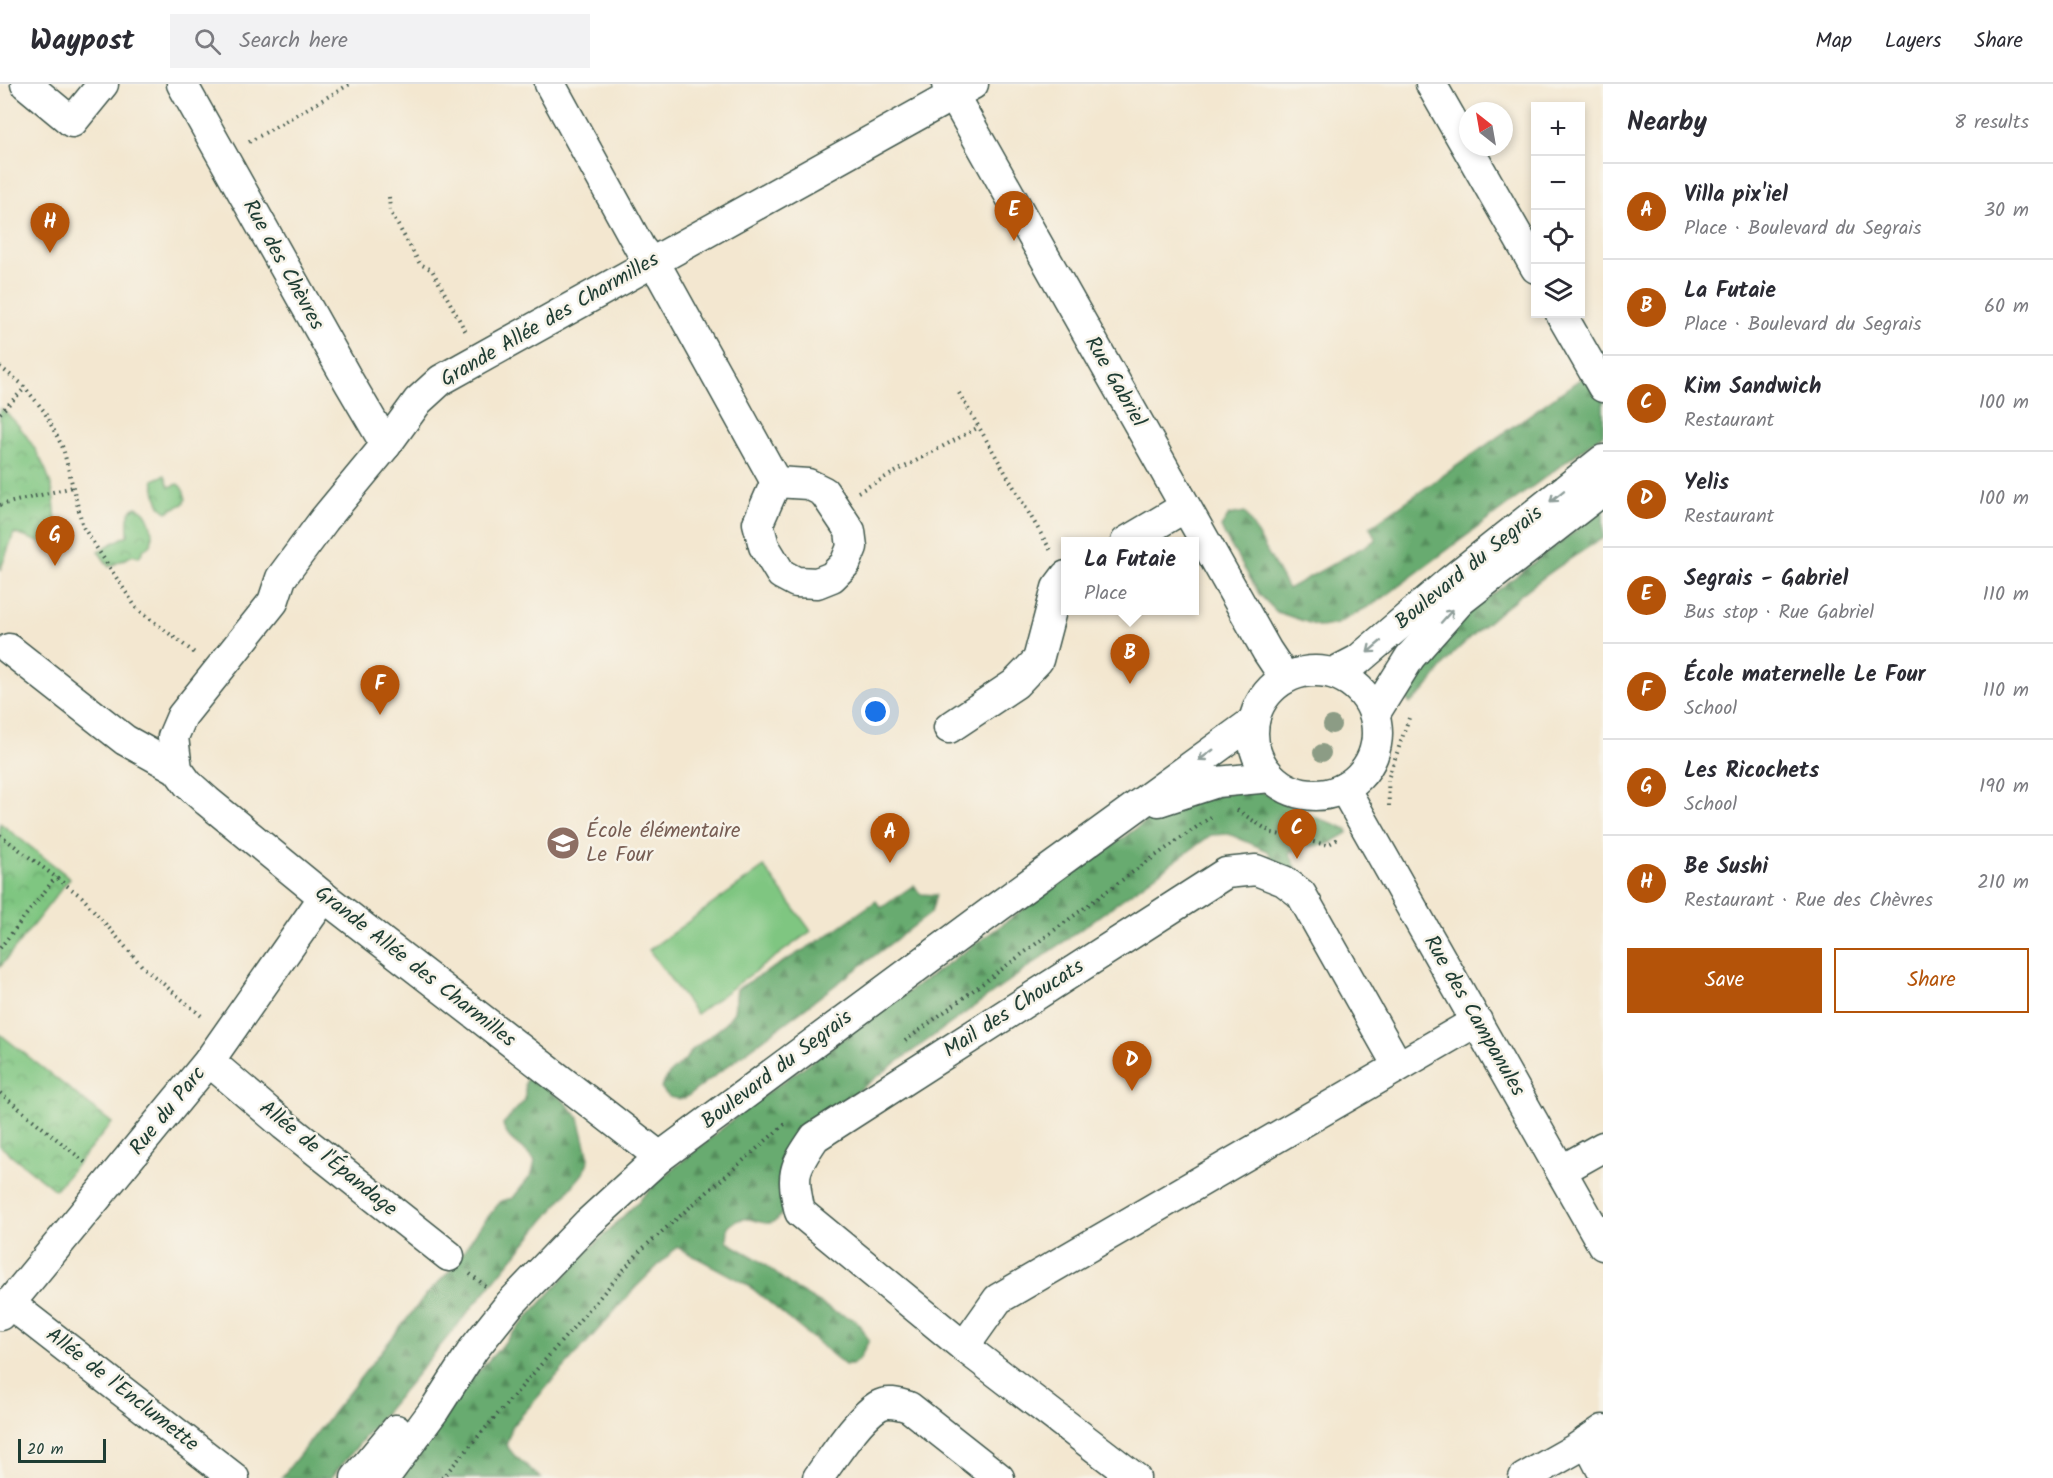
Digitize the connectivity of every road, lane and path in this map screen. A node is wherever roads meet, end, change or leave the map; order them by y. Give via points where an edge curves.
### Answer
1 (26, 84) edge
2 (103, 84) edge
3 (182, 84) edge
4 (350, 84) edge
5 (550, 84) edge
6 (1431, 84) edge
7 (958, 88) edge
8 (223, 157) junction
9 (389, 197) dead end
10 (651, 262) junction
11 (1534, 264) edge
12 (1563, 318) edge
13 (480, 357) junction
14 (0, 367) edge
15 (1603, 387) edge
16 (25, 388) junction
17 (959, 393) dead end
18 (0, 413) edge
19 (979, 427) junction
20 (386, 445) junction
21 (1603, 460) edge
22 (776, 482) junction
23 (73, 487) junction
24 (1603, 490) edge
25 (0, 505) edge
26 (833, 506) junction
27 (1185, 507) junction
28 (1134, 537) edge
29 (1060, 566) edge
30 (9, 649) dead end
31 (199, 656) dead end
32 (1333, 673) junction
33 (1286, 678) junction
34 (1375, 713) junction
35 (1254, 721) junction
36 (949, 728) dead end
37 (177, 769) junction
38 (1271, 777) junction
39 (1344, 788) junction
40 (1111, 824) junction
41 (0, 836) edge
42 (56, 877) junction
43 (324, 897) junction
44 (0, 948) edge
45 (1477, 1021) junction
46 (226, 1037) junction
47 (209, 1061) junction
48 (1398, 1066) junction
49 (0, 1093) edge
50 (1603, 1147) edge
51 (660, 1157) junction
52 (1562, 1170) junction
53 (110, 1182) junction
54 (1603, 1245) edge
55 (449, 1256) joint
56 (509, 1305) junction
57 (5, 1309) edge
58 (964, 1347) junction
59 (473, 1350) junction
60 (1595, 1436) edge
61 (1603, 1472) edge
62 (234, 1478) edge
63 (356, 1478) edge
64 (384, 1478) edge
65 (818, 1478) edge
66 (999, 1478) edge
67 (1135, 1478) edge
68 (1524, 1478) edge

1 - 2 street via 72,122
3 - 8 street, Rue des Chèvres
4 - 8 path
5 - 10 street
6 - 11 street
7 - 10 street, Grande Allée des Charmilles
7 - 27 street, Rue Gabriel
8 - 20 street, Rue des Chèvres
9 - 13 path via 390,211 420,264 432,270
10 - 13 street, Grande Allée des Charmilles
10 - 22 street
12 - 15 street
13 - 20 street, Grande Allée des Charmilles via 441,380 426,394
14 - 16 path
16 - 18 path
16 - 23 path via 44,411 63,448
17 - 19 path
19 - 26 path
19 - 29 path
20 - 37 street, Grande Allée des Charmilles via 324,520 281,578 273,602 182,716 173,737
21 -> 32 street, Boulevard du Segrais via 1358,660
22 - 26 street via 808,484 824,492
22 - 26 street via 758,523 764,546 780,574 796,582 817,583 832,577 845,564 852,547 849,531
23 - 25 path
23 - 31 path via 83,527 137,609
34 -> 24 street, Boulevard du Segrais via 1410,657 1460,601
27 - 28 street
27 - 33 street, Rue Gabriel
29 - 36 street via 1038,660 1015,684
30 - 37 street, Grande Allée des Charmilles via 125,740
32 - 33 street via 1317,670
32 - 34 street via 1351,681 1366,695
33 - 35 street via 1271,689
34 - 39 street via 1378,730 1370,764
35 - 38 street via 1253,741 1259,761
35 -> 40 street, Boulevard du Segrais
37 - 43 street, Grande Allée des Charmilles via 207,801
38 - 39 street via 1287,789 1306,795
38 - 40 street, Boulevard du Segrais via 1217,782 1180,793
39 - 45 street, Rue des Campanules
40 - 51 street, Boulevard du Segrais
41 - 42 path
42 - 44 path
42 - 46 path via 82,897 141,966
43 - 46 street, Rue du Parc
43 - 51 street, Grande Allée des Charmilles
45 - 48 street
45 - 52 street, Rue des Campanules
46 - 47 street, Rue du Parc
47 - 53 street, Rue du Parc
47 - 55 street, Allée de l'Épandage
48 - 58 street via 998,1299
48 - 58 street, Mail des Choucats via 1301,894 1284,881 1256,870 1226,873 815,1137 797,1163 795,1189 800,1212
49 - 53 path
50 - 52 street
51 - 56 street, Boulevard du Segrais via 588,1223
52 - 54 street, Rue des Campanules
53 - 57 street, Rue du Parc
55 - 56 path
56 - 59 street, Boulevard du Segrais
57 - 62 street, Allée de l'Enclumette
58 - 67 street, Mail des Choucats
59 - 63 street, Boulevard du Segrais via 423,1398
59 - 64 street, Boulevard du Segrais
60 - 61 street
60 - 68 street
65 - 66 street via 863,1419 879,1405 893,1402 909,1407

